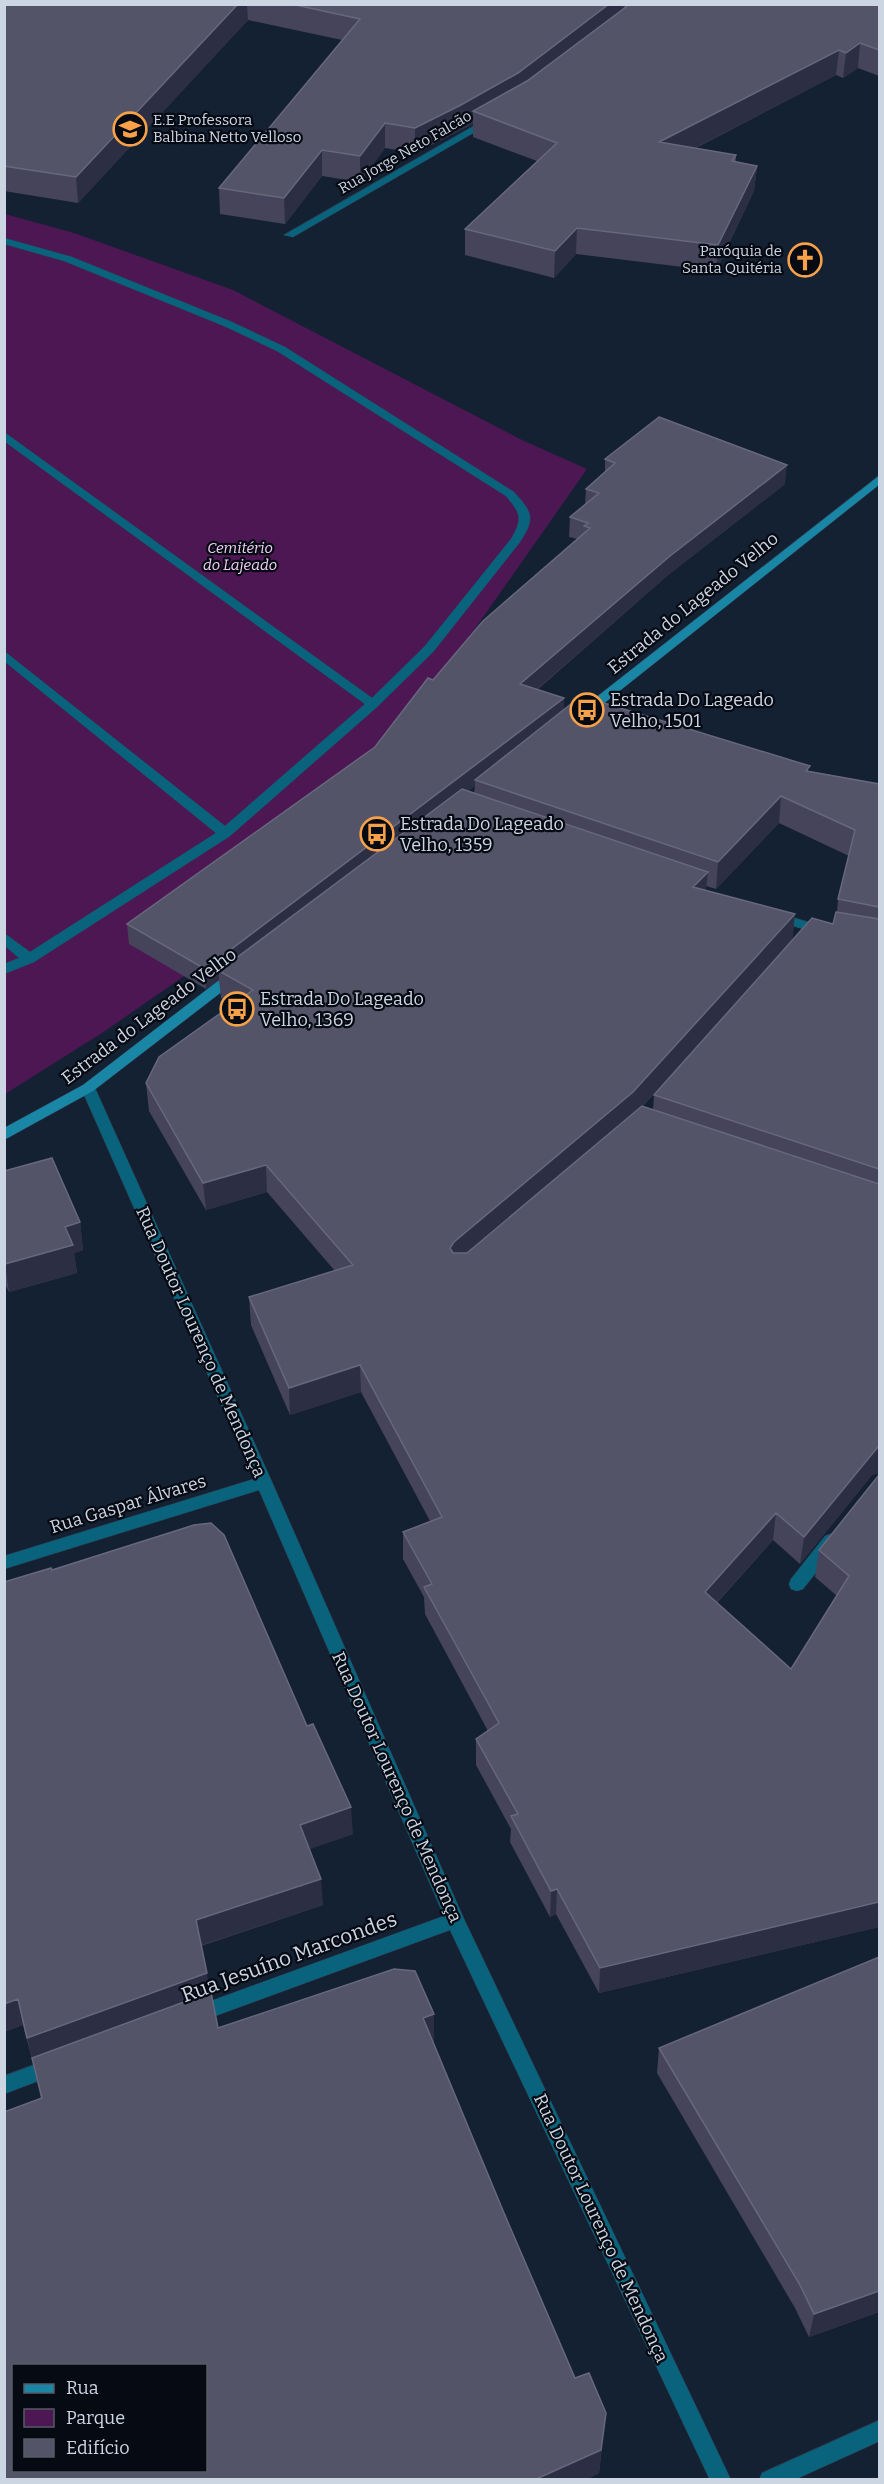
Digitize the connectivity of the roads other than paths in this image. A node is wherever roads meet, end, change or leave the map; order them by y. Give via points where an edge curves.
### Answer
1 (496, 117) edge
2 (289, 235) dead end
3 (4, 241) edge
4 (4, 435) edge
5 (879, 478) edge
6 (4, 655) edge
7 (373, 704) junction
8 (569, 724) edge
9 (225, 832) junction
10 (758, 910) edge
11 (835, 933) edge
12 (4, 937) edge
13 (29, 959) junction
14 (244, 969) edge
15 (4, 970) edge
16 (88, 1088) junction
17 (4, 1135) edge
18 (264, 1482) junction
19 (838, 1532) edge
20 (4, 1563) edge
21 (797, 1584) dead end
22 (455, 1920) junction
23 (173, 2023) edge
24 (72, 2060) edge
25 (4, 2085) edge
26 (879, 2430) edge
27 (721, 2480) edge
28 (769, 2480) edge

1 - 2 street, Rua Jorge Neto Falcão
3 - 7 street via 68,259 281,349 510,494 524,510 525,524 516,540 429,649
4 - 7 street
5 - 8 main road, Estrada do Lageado Velho
6 - 9 street
7 - 9 street
9 - 13 street
10 - 11 street via 809,934
12 - 13 street
13 - 15 street
14 - 16 main road, Estrada do Lageado Velho
16 - 17 main road, Estrada do Lageado Velho
16 - 18 street, Rua Doutor Lourenço de Mendonça
18 - 20 street, Rua Gaspar Álvares
18 - 22 street, Rua Doutor Lourenço de Mendonça
19 - 21 street
22 - 23 street, Rua Jesuíno Marcondes
22 - 27 street, Rua Doutor Lourenço de Mendonça
24 - 25 street
26 - 28 street

